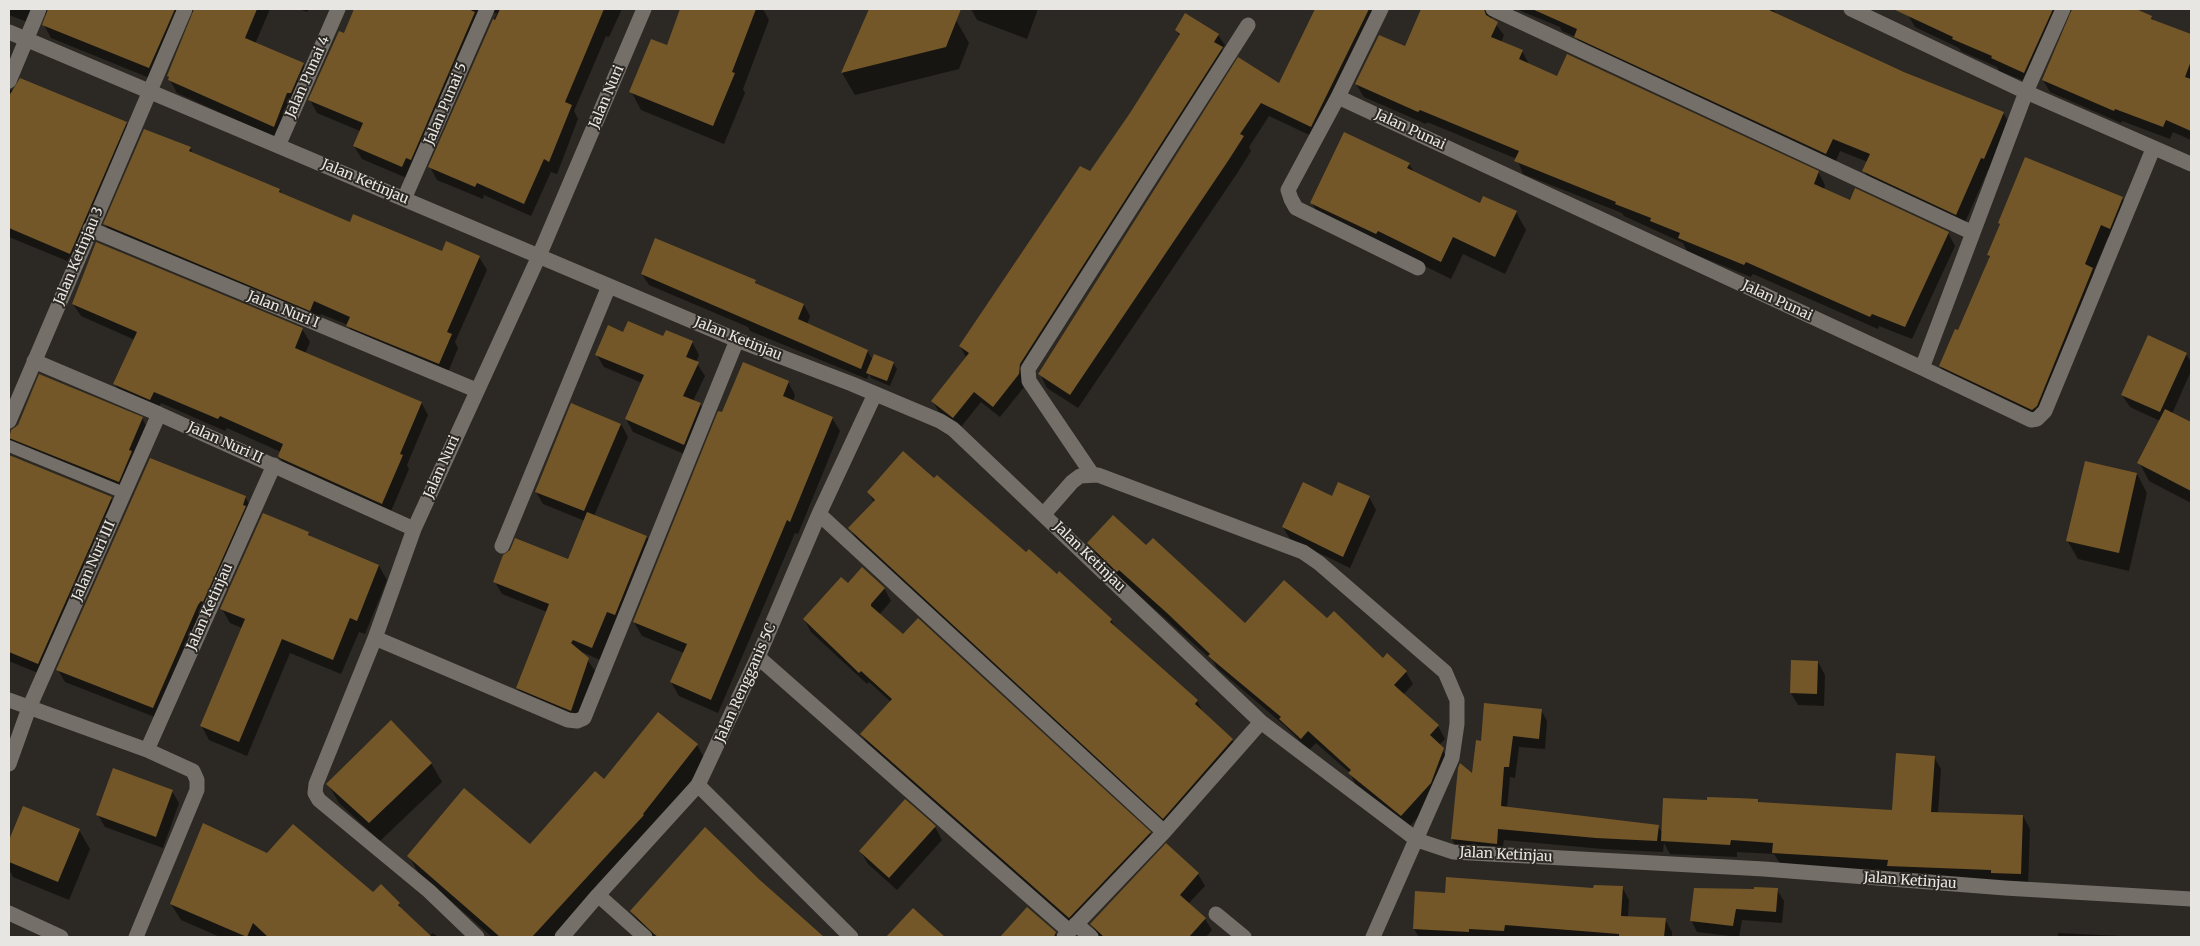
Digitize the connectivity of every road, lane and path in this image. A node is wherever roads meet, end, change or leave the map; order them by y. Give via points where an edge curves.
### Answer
1 (39, 9) edge
2 (185, 9) edge
3 (338, 9) edge
4 (487, 9) edge
5 (644, 9) edge
6 (1381, 9) edge
7 (1493, 9) edge
8 (1850, 9) edge
9 (2063, 9) edge
10 (1248, 25) dead end
11 (9, 32) edge
12 (27, 39) junction
13 (9, 81) edge
14 (150, 92) junction
15 (2026, 92) junction
16 (1338, 97) junction
17 (278, 146) junction
18 (2153, 149) junction
19 (2191, 164) edge
20 (404, 199) junction
21 (90, 229) junction
22 (1973, 233) junction
23 (539, 256) junction
24 (1418, 268) dead end
25 (609, 286) junction
26 (737, 340) junction
27 (34, 361) junction
28 (1922, 368) junction
29 (476, 390) junction
30 (875, 394) junction
31 (159, 414) junction
32 (9, 421) edge
33 (9, 446) edge
34 (274, 465) junction
35 (1092, 474) junction
36 (124, 493) junction
37 (819, 514) junction
38 (1044, 514) junction
39 (414, 529) junction
40 (502, 546) dead end
41 (375, 638) junction
42 (758, 657) junction
43 (9, 700) edge
44 (29, 708) junction
45 (1261, 722) junction
46 (147, 750) junction
47 (9, 764) edge
48 (698, 785) junction
49 (1164, 832) junction
50 (1417, 840) junction
51 (598, 895) junction
52 (2191, 899) edge
53 (9, 913) edge
54 (1216, 914) dead end
55 (1070, 931) edge
56 (61, 937) edge
57 (136, 937) edge
58 (477, 937) edge
59 (562, 937) edge
60 (645, 937) edge
61 (851, 937) edge
62 (1091, 937) edge
63 (1244, 937) edge
64 (1372, 937) edge

1 - 12 street
2 - 14 street, Jalan Ketinjau 3
3 - 17 street, Jalan Punai 4
4 - 20 street, Jalan Punai 5
5 - 23 street, Jalan Nuri
6 - 16 street
7 - 22 street
8 - 15 street
9 - 15 street
10 - 35 street via 1028,369 1029,381
11 - 12 street, Jalan Ketinjau
12 - 13 street
12 - 14 street, Jalan Ketinjau
14 - 17 street, Jalan Ketinjau
14 - 21 street, Jalan Ketinjau 3
15 - 18 street
15 - 22 street
16 - 24 street via 1288,190 1290,199 1296,208
16 - 28 street, Jalan Punai
17 - 20 street, Jalan Ketinjau
18 - 19 street
18 - 28 street, Jalan Punai via 2045,411 2037,419 2031,420
20 - 23 street, Jalan Ketinjau
21 - 27 street, Jalan Ketinjau 3
21 - 29 street, Jalan Nuri I
22 - 28 street
23 - 25 street, Jalan Ketinjau
23 - 29 street, Jalan Nuri
25 - 26 street, Jalan Ketinjau
25 - 40 street
26 - 30 street, Jalan Ketinjau
26 - 41 street via 584,718 568,720
27 - 31 street, Jalan Nuri II
27 - 32 street, Jalan Ketinjau 3
29 - 39 street, Jalan Nuri
30 - 37 street, Jalan Rengganis 5C
30 - 38 street, Jalan Ketinjau via 953,429
31 - 34 street, Jalan Nuri II
31 - 36 street, Jalan Nuri III
33 - 36 lane
34 - 39 street, Jalan Nuri II
34 - 46 street, Jalan Ketinjau
35 - 38 street via 1080,476 1072,482
35 - 50 street via 1303,552 1445,672 1457,700 1452,758
36 - 44 street, Jalan Nuri III
37 - 42 street, Jalan Rengganis 5C
37 - 49 street
38 - 45 street, Jalan Ketinjau
39 - 41 street, Jalan Nuri
41 - 58 street, Jalan Nuri via 315,793 319,800 429,891
42 - 48 street, Jalan Rengganis 5C
42 - 55 street
43 - 44 street
44 - 46 street
44 - 47 street, Jalan Nuri III
45 - 49 street
45 - 50 street, Jalan Ketinjau
46 - 57 street via 193,772 197,790
48 - 51 street, Jalan Rengganis 5C
48 - 61 street
49 - 55 street
50 - 52 street, Jalan Ketinjau via 1453,852 1764,869
50 - 64 street
51 - 59 street, Jalan Rengganis 5C
51 - 60 street
53 - 56 street
54 - 63 street
55 - 62 street

